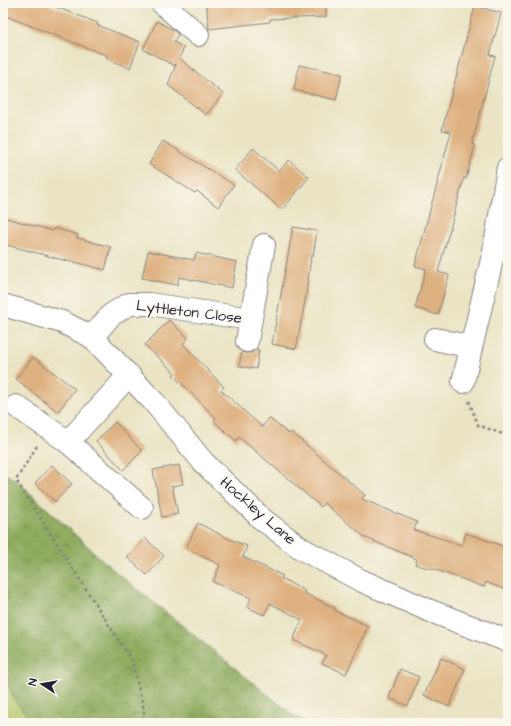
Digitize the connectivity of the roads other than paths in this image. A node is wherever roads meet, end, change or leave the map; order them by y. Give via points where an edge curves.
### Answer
1 (162, 3) edge
2 (198, 35) dead end
3 (508, 168) edge
4 (264, 245) dead end
5 (3, 305) edge
6 (251, 319) junction
7 (92, 337) junction
8 (435, 339) dead end
9 (247, 341) dead end
10 (471, 347) junction
11 (129, 375) junction
12 (463, 382) road end
13 (16, 406) dead end
14 (68, 442) junction
15 (142, 508) dead end
16 (508, 641) edge

1 - 2 street
3 - 10 street via 494,251
4 - 6 street, Lyttleton Close
5 - 7 street, Hockley Lane via 62,322
6 - 7 street, Lyttleton Close via 149,304 129,304 111,315
6 - 9 street, Lyttleton Close
7 - 11 street, Hockley Lane
8 - 10 street
10 - 12 street
11 - 14 street
11 - 16 street, Hockley Lane via 204,463 262,519 302,549 360,580
13 - 14 street
14 - 15 street

